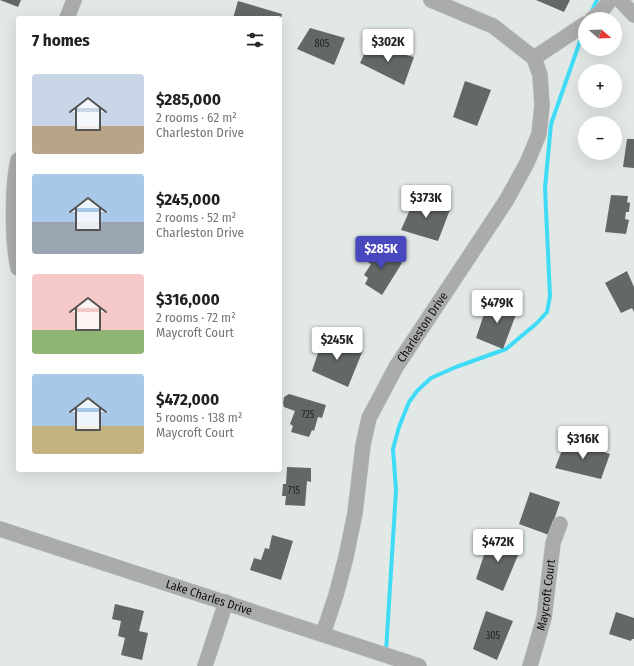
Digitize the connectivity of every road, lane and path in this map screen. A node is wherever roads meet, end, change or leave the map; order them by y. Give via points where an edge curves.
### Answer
1 (74, 0) edge
2 (431, 0) edge
3 (610, 0) edge
4 (620, 0) edge
5 (601, 12) edge
6 (634, 15) edge
7 (68, 16) edge
8 (578, 29) edge
9 (534, 58) junction
10 (16, 168) edge
11 (16, 238) edge
12 (560, 524) dead end
13 (0, 529) edge
14 (226, 602) junction
15 (322, 634) junction
16 (204, 666) edge
17 (419, 666) edge
18 (530, 666) edge

1 - 7 street
2 - 9 street via 493,26
3 - 5 street
4 - 6 street
8 - 9 street
9 - 15 street, Charleston Drive via 540,75 542,104 539,134 527,163 506,201 396,367 369,418 346,557
10 - 11 street
12 - 18 street, Maycroft Court via 553,543 544,618
13 - 14 street, Lake Charles Drive
14 - 15 street, Lake Charles Drive
14 - 16 street
15 - 17 street, Lake Charles Drive

